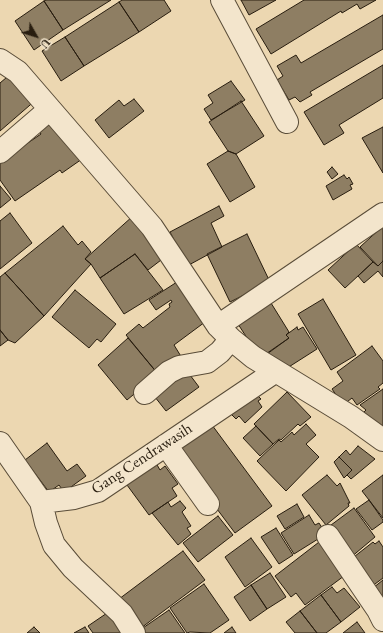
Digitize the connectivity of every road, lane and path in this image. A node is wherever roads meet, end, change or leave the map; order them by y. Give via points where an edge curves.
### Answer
1 (222, 0) edge
2 (0, 60) edge
3 (50, 109) junction
4 (287, 122) dead end
5 (0, 152) edge
6 (383, 214) edge
7 (224, 332) junction
8 (276, 371) junction
9 (145, 393) dead end
10 (383, 440) edge
11 (0, 443) edge
12 (166, 445) junction
13 (41, 502) junction
14 (208, 504) dead end
15 (328, 536) dead end
16 (383, 620) edge
17 (134, 633) edge

1 - 4 street
2 - 3 street via 18,72
3 - 5 street
3 - 7 street via 152,227
6 - 7 street
7 - 8 street via 253,357
7 - 9 street via 220,352 207,362 179,367 169,372
8 - 10 street
8 - 12 street, Gang Cendrawasih
11 - 13 street
12 - 13 street, Gang Cendrawasih via 98,491 74,498
12 - 14 street
13 - 17 street via 54,545 73,568 122,614
15 - 16 street

